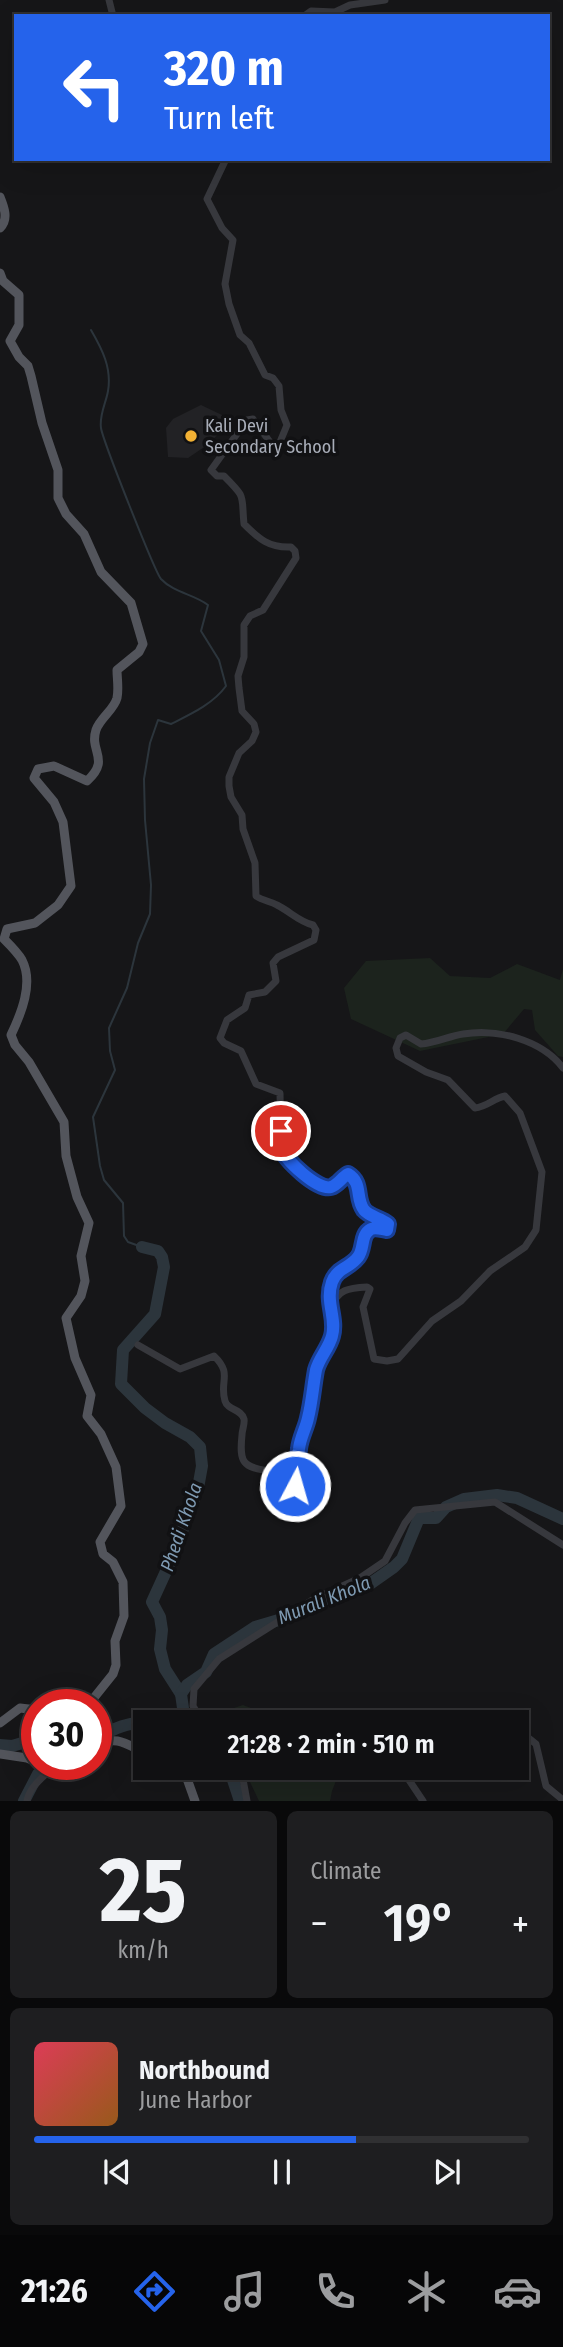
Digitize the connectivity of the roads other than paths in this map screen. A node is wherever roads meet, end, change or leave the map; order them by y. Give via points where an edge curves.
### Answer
1 (385, 0) edge
2 (307, 14) edge
3 (225, 161) edge
4 (0, 197) edge
5 (0, 228) edge
6 (0, 273) edge
7 (563, 1068) edge
8 (333, 1326) junction
9 (138, 1345) dead end
10 (563, 1545) edge
11 (101, 1689) edge
12 (21, 1708) edge
13 (196, 1710) edge
14 (0, 1723) edge
15 (529, 1738) edge
16 (112, 1740) edge
17 (133, 1748) edge
18 (0, 1754) edge
19 (21, 1759) edge
20 (40, 1780) edge
21 (188, 1780) edge
22 (243, 1780) edge
23 (409, 1780) edge
24 (563, 1800) edge
25 (27, 1801) edge
26 (195, 1801) edge
27 (247, 1801) edge
28 (423, 1801) edge

1 - 2 street
3 - 8 street via 207,199 233,240 225,284 229,304 240,335 250,343 265,375 279,386 287,425 280,443 274,444 253,419 247,420 211,470 239,491 245,502 244,524 260,539 279,548 291,547 296,558 263,610 244,625 239,688 242,712 256,732 239,753 229,786 255,863 256,896 316,930 314,940 278,957 273,963 276,981 265,992 249,995 245,1008 227,1020 220,1038 241,1051 256,1084 280,1093 281,1147 290,1162 322,1188 332,1187 348,1174 353,1177 365,1211 388,1224 387,1230 368,1231 360,1255 335,1275 329,1291
4 - 5 main road via 5,219
6 - 11 main road via 19,295 19,325 10,341 28,366 58,470 58,498 84,534 101,572 131,603 143,644 117,670 116,700 96,728 97,771 87,781 54,766 38,769 34,778 63,822 72,887 35,923 7,929 4,939 22,961 28,980 12,1035 64,1122 66,1156 89,1223 81,1256 85,1281 66,1318 75,1358 91,1395 87,1416 116,1467 121,1506 100,1542 123,1582 124,1616 115,1641 116,1665
7 - 8 street via 536,1044 509,1037 464,1034 421,1044 406,1035 400,1038 398,1056 447,1080 475,1108 505,1096 520,1113 542,1172 536,1230 525,1247 432,1321 398,1359 374,1359 363,1307 370,1293 367,1287 338,1294 332,1305
8 - 9 street via 316,1367 299,1446 298,1513 293,1517 272,1507 269,1471 245,1464 244,1420 224,1399 221,1363 214,1356 180,1369
10 - 13 street via 495,1502 415,1510 385,1561 219,1659 194,1689
12 - 14 main road
15 - 24 street via 536,1744 546,1786
16 - 17 main road
18 - 19 main road
20 - 25 street
21 - 26 main road
22 - 27 street
23 - 28 street

